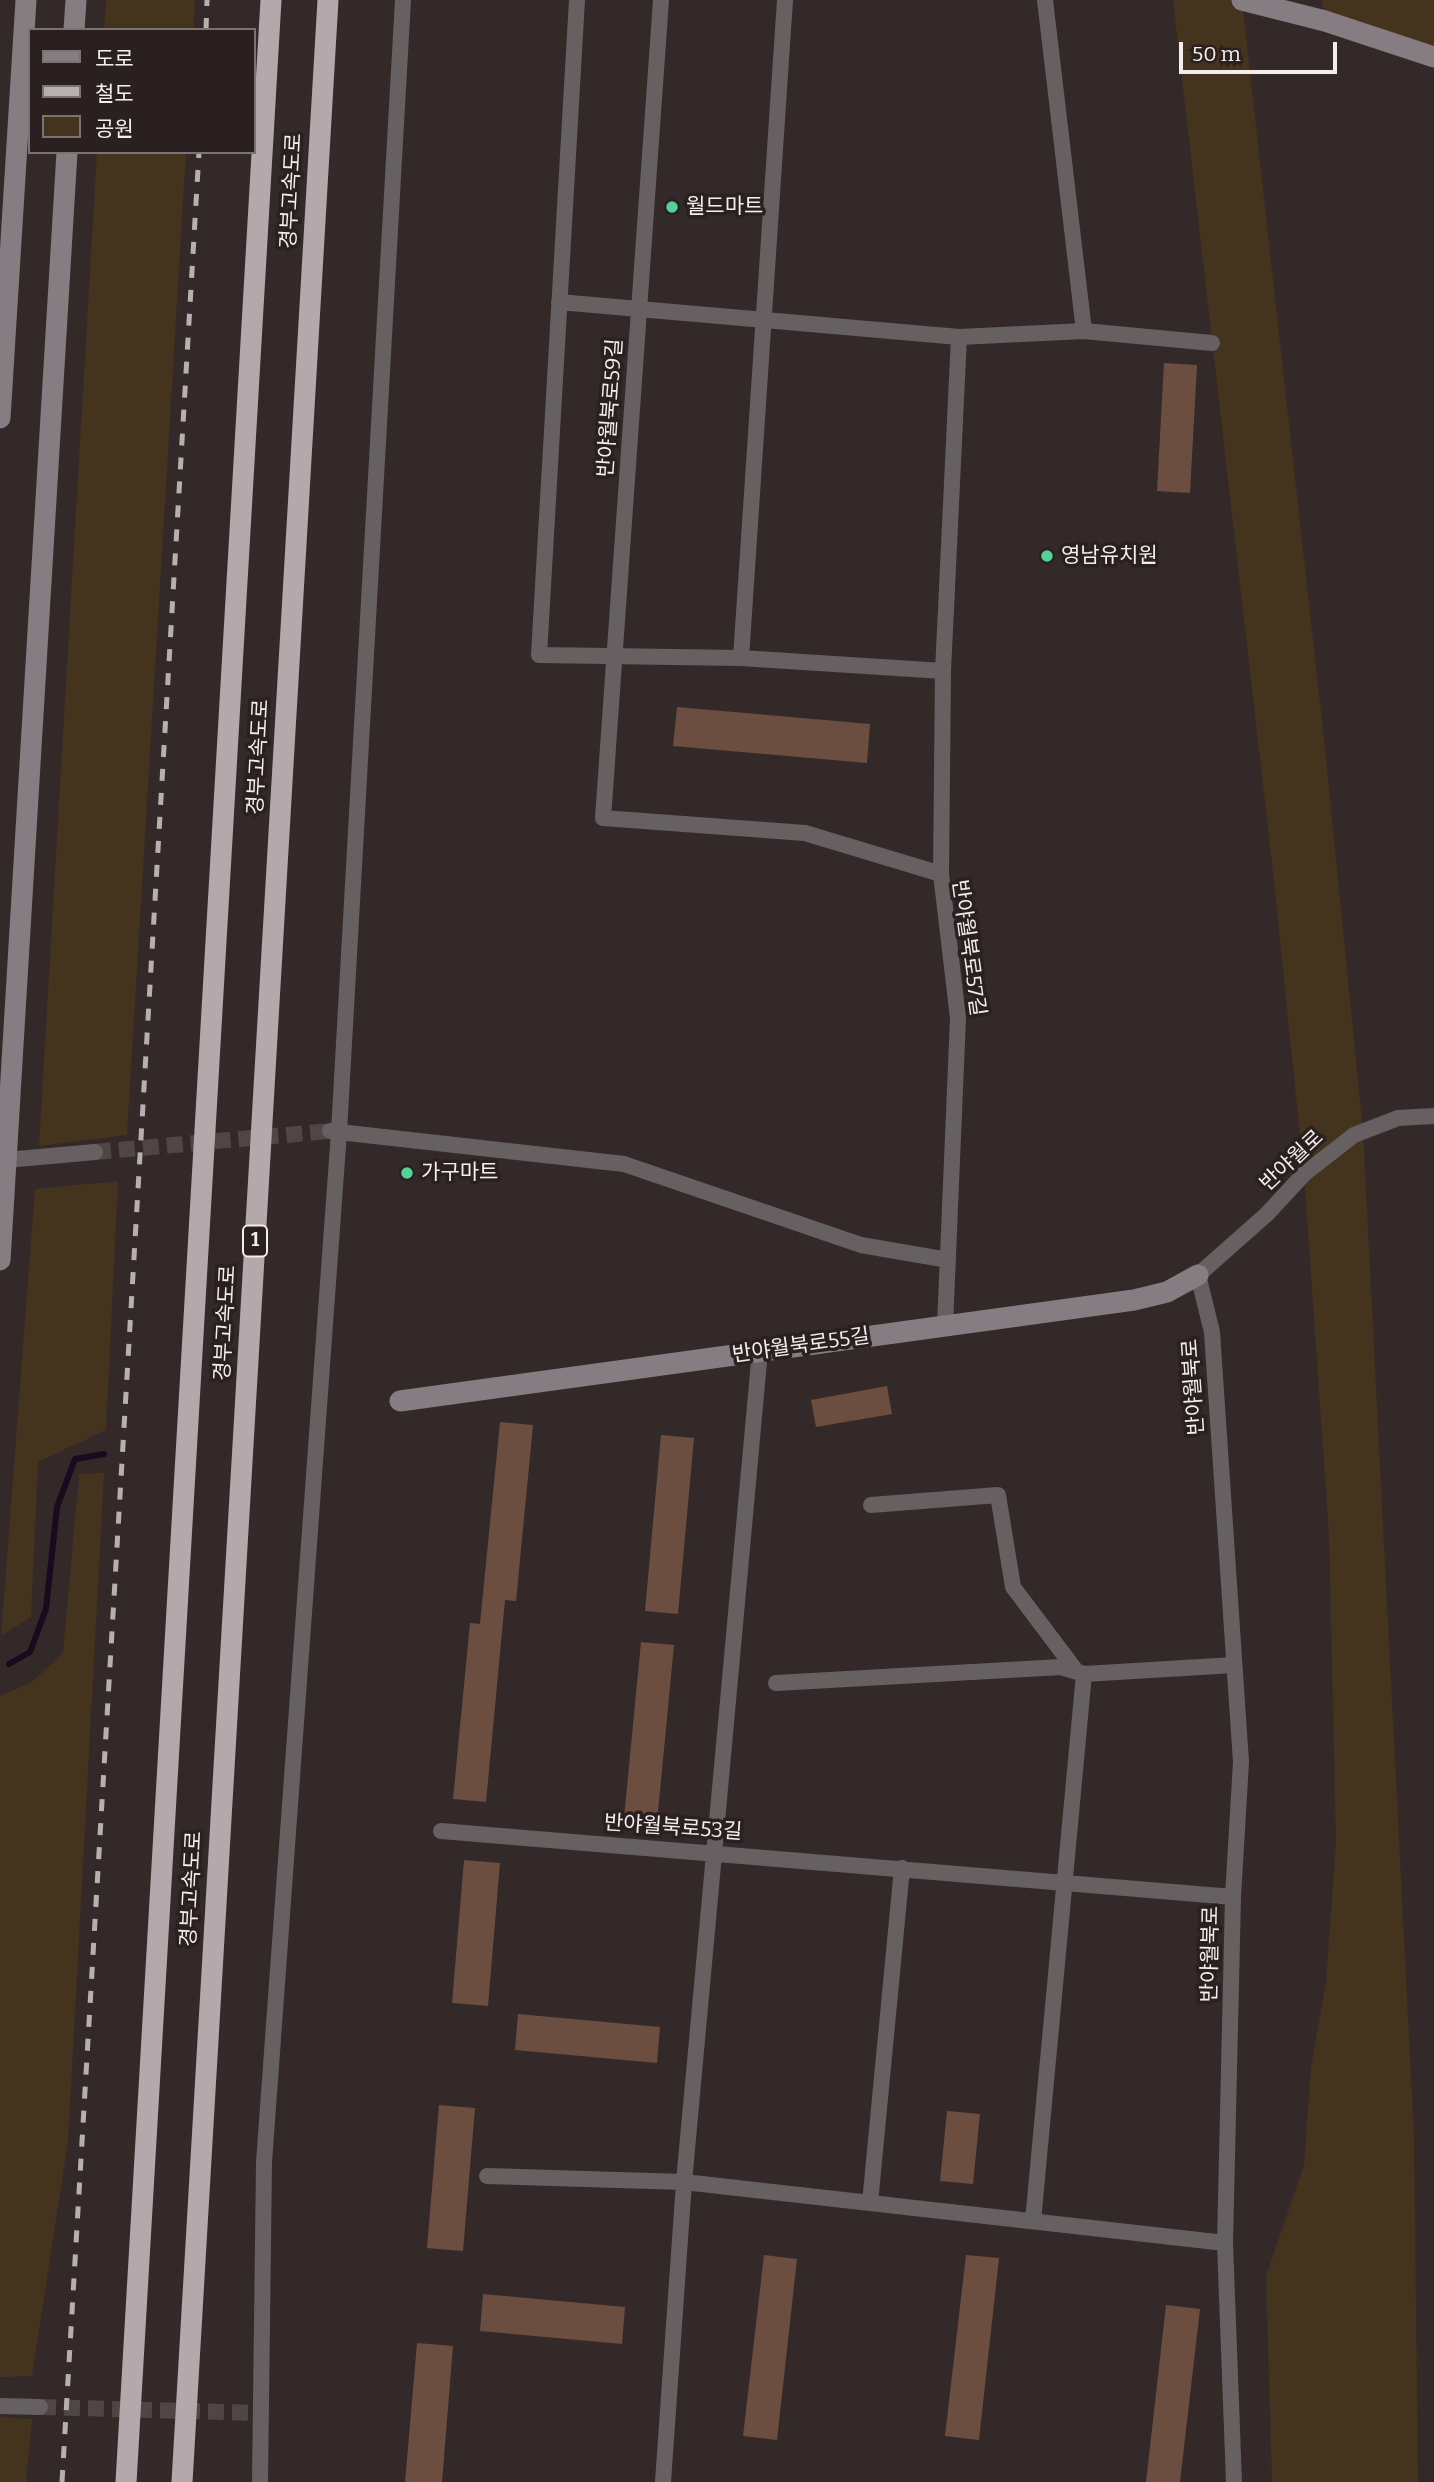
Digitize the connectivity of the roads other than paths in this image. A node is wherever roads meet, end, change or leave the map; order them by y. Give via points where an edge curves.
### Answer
1 (26, 0) edge
2 (76, 0) edge
3 (271, 0) edge
4 (328, 0) edge
5 (403, 0) edge
6 (576, 0) edge
7 (662, 0) edge
8 (785, 0) edge
9 (1045, 0) edge
10 (1242, 0) edge
11 (1324, 10) edge
12 (74, 28) edge
13 (1434, 57) edge
14 (66, 154) edge
15 (8, 155) edge
16 (559, 302) junction
17 (639, 309) junction
18 (764, 318) junction
19 (1084, 331) junction
20 (959, 337) junction
21 (1212, 343) dead end
22 (0, 418) edge
23 (614, 658) junction
24 (741, 658) junction
25 (943, 671) junction
26 (603, 818) joint
27 (941, 874) junction
28 (7, 1011) edge
29 (1434, 1116) edge
30 (334, 1132) junction
31 (95, 1153) tunnel mouth
32 (6, 1160) junction
33 (0, 1260) edge
34 (948, 1260) junction
35 (1198, 1275) junction
36 (945, 1326) junction
37 (760, 1351) junction
38 (400, 1401) dead end
39 (871, 1505) dead end
40 (1234, 1665) junction
41 (1081, 1673) junction
42 (776, 1682) dead end
43 (441, 1832) dead end
44 (714, 1852) junction
45 (902, 1868) junction
46 (1065, 1882) junction
47 (1233, 1897) junction
48 (487, 2176) dead end
49 (684, 2182) junction
50 (870, 2203) junction
51 (1033, 2221) junction
52 (1225, 2243) junction
53 (0, 2406) edge
54 (40, 2407) tunnel mouth
55 (126, 2482) edge
56 (182, 2482) edge
57 (260, 2482) edge
58 (663, 2482) edge
59 (1234, 2482) edge

1 - 15 main road
2 - 12 main road
3 - 55 highway, 경부고속도로
4 - 56 highway, 경부고속도로 / 1
5 - 30 street
6 - 16 street
7 - 17 street, 반야월북로59길
8 - 18 street
9 - 19 street
10 - 11 main road
11 - 13 main road
14 - 28 main road
15 - 22 main road
16 - 17 street
16 - 23 street via 539,655
17 - 18 street
17 - 23 street, 반야월북로59길
18 - 20 street
18 - 24 street
19 - 20 street
19 - 21 street
20 - 25 street
23 - 24 street
23 - 26 street, 반야월북로59길
24 - 25 street
25 - 27 street
26 - 27 street, 반야월북로57길 via 805,833
27 - 34 street, 반야월북로57길 via 958,1018
28 - 32 main road
29 - 35 street, 반야월로 via 1398,1118 1354,1135 1304,1174
30 - 34 street via 624,1164 861,1245
30 - 57 street via 264,2162
31 - 32 street
32 - 33 main road
34 - 36 street, 반야월북로57길
35 - 36 main road, 반야월북로55길 via 1167,1292 1134,1300
35 - 40 street, 반야월북로 via 1212,1332
36 - 37 main road, 반야월북로55길
37 - 38 main road, 반야월북로55길
37 - 44 street
39 - 41 street via 998,1495 1013,1587
40 - 41 street
40 - 47 street, 반야월북로 via 1241,1774
41 - 42 street via 1061,1667
41 - 46 street
43 - 44 street, 반야월북로53길
44 - 45 street, 반야월북로53길
44 - 49 street
45 - 46 street, 반야월북로53길
45 - 50 street
46 - 47 street, 반야월북로53길
46 - 51 street
47 - 52 street, 반야월북로
48 - 49 street
49 - 50 street
49 - 58 street
50 - 51 street
51 - 52 street
52 - 59 street, 반야월북로
53 - 54 street

